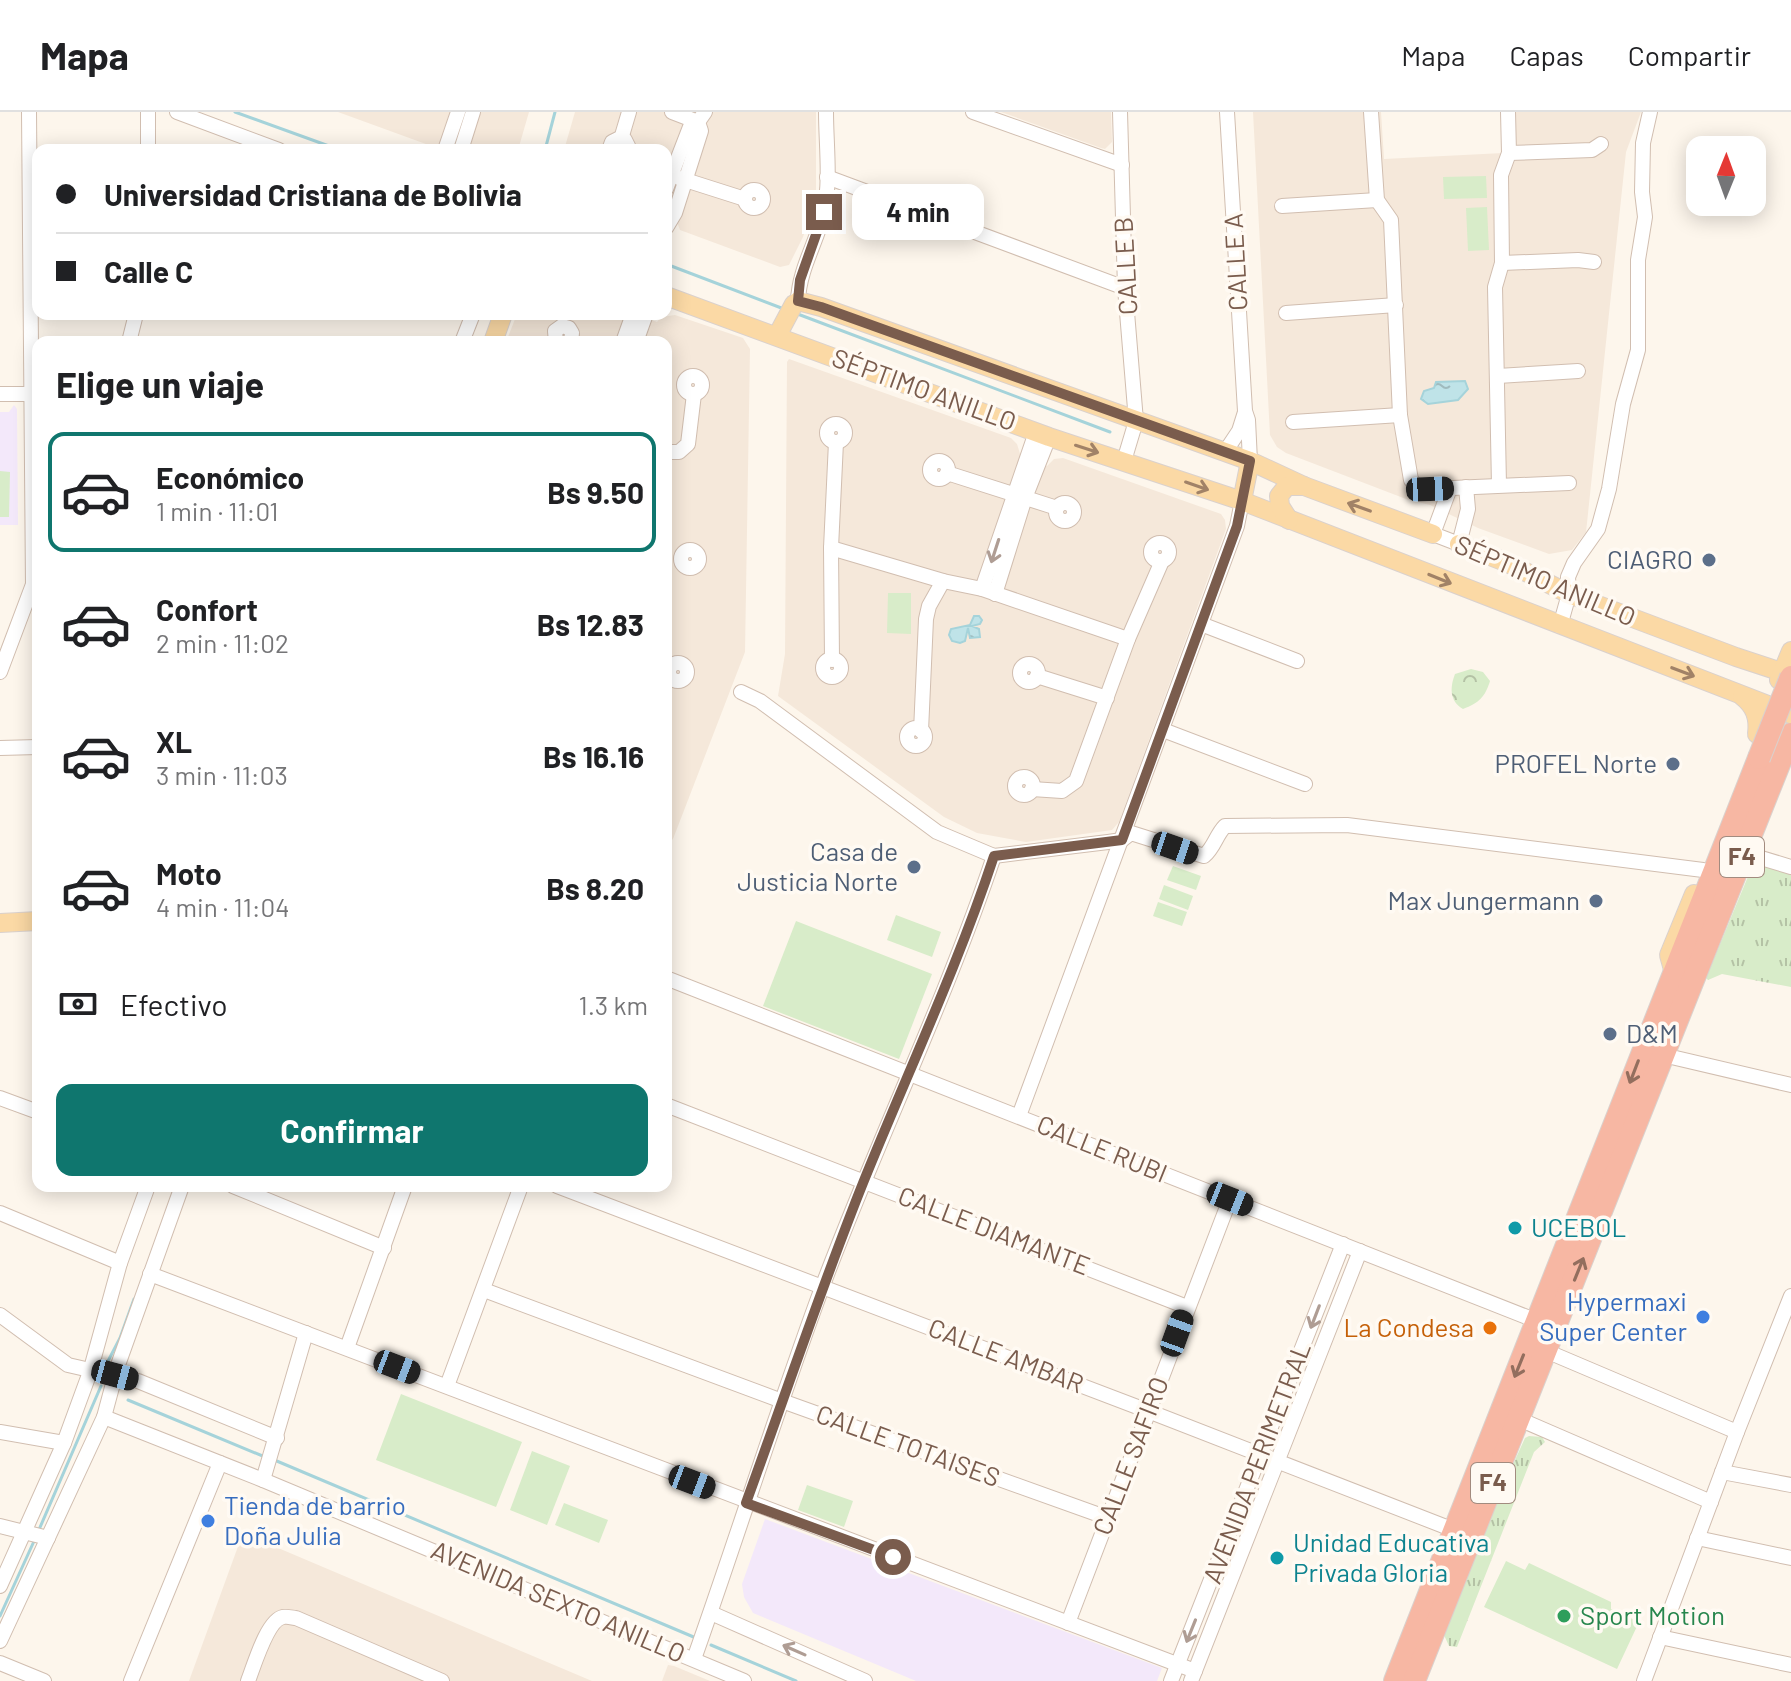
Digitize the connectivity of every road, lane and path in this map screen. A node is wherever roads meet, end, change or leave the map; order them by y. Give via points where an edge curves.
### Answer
1 (29, 112) edge
2 (148, 112) edge
3 (177, 112) edge
4 (458, 112) edge
5 (473, 112) edge
6 (629, 112) edge
7 (672, 112) edge
8 (826, 112) edge
9 (973, 112) edge
10 (1120, 112) edge
11 (1227, 112) edge
12 (1371, 112) edge
13 (1508, 112) edge
14 (1650, 112) edge
15 (702, 117) edge
16 (148, 144) edge
17 (263, 144) edge
18 (447, 144) edge
19 (463, 144) edge
20 (625, 144) edge
21 (1601, 144) dead end
22 (1509, 153) junction
23 (1122, 165) junction
24 (672, 172) edge
25 (827, 177) junction
26 (686, 181) junction
27 (672, 182) edge
28 (745, 199) dead end
29 (1377, 200) junction
30 (1282, 206) dead end
31 (672, 218) edge
32 (1594, 262) dead end
33 (1502, 263) junction
34 (1125, 288) junction
35 (672, 298) edge
36 (1396, 305) junction
37 (793, 306) junction
38 (1286, 313) dead end
39 (555, 336) edge
40 (573, 336) edge
41 (777, 336) junction
42 (1578, 371) dead end
43 (1498, 376) junction
44 (0, 394) edge
45 (30, 394) junction
46 (694, 394) dead end
47 (1245, 411) junction
48 (1400, 415) junction
49 (1136, 421) junction
50 (1293, 422) dead end
51 (1043, 434) junction
52 (836, 442) dead end
53 (672, 452) edge
54 (1225, 452) junction
55 (1124, 461) junction
56 (1250, 461) junction
57 (32, 468) edge
58 (947, 473) dead end
59 (1569, 483) dead end
60 (1499, 485) junction
61 (1304, 486) junction
62 (1466, 487) junction
63 (1450, 488) junction
64 (1019, 496) junction
65 (1242, 501) junction
66 (1057, 508) dead end
67 (1289, 520) junction
68 (1433, 534) junction
69 (1459, 544) junction
70 (831, 548) junction
71 (1162, 561) dead end
72 (943, 581) junction
73 (32, 586) edge
74 (989, 592) junction
75 (1569, 594) junction
76 (1201, 624) junction
77 (1560, 626) junction
78 (1128, 639) junction
79 (832, 660) dead end
80 (1297, 661) dead end
81 (1789, 663) edge
82 (1755, 664) junction
83 (0, 672) edge
84 (1037, 676) dead end
85 (741, 692) dead end
86 (1740, 694) junction
87 (1107, 698) junction
88 (1791, 716) edge
89 (1763, 720) junction
90 (1163, 730) junction
91 (921, 731) dead end
92 (1791, 734) edge
93 (32, 747) edge
94 (0, 748) edge
95 (1776, 761) edge
96 (1305, 784) dead end
97 (1032, 789) dead end
98 (1122, 840) junction
99 (1751, 855) junction
100 (994, 856) junction
101 (1791, 867) edge
102 (1703, 870) junction
103 (32, 921) edge
104 (0, 923) edge
105 (1683, 977) junction
106 (672, 980) edge
107 (1663, 1055) junction
108 (911, 1073) junction
109 (1791, 1085) edge
110 (0, 1098) edge
111 (672, 1107) edge
112 (32, 1110) edge
113 (1019, 1116) junction
114 (864, 1180) junction
115 (146, 1192) edge
116 (180, 1192) edge
117 (248, 1192) edge
118 (403, 1192) edge
119 (519, 1192) edge
120 (573, 1192) edge
121 (1230, 1199) junction
122 (0, 1213) edge
123 (1343, 1244) junction
124 (384, 1248) junction
125 (1360, 1251) junction
126 (120, 1263) junction
127 (150, 1274) junction
128 (823, 1286) junction
129 (484, 1290) junction
130 (1791, 1296) edge
131 (1187, 1307) junction
132 (0, 1315) edge
133 (1537, 1321) junction
134 (1784, 1331) edge
135 (306, 1333) junction
136 (347, 1348) junction
137 (1546, 1351) junction
138 (90, 1372) junction
139 (115, 1375) junction
140 (447, 1386) junction
141 (782, 1401) junction
142 (1148, 1411) junction
143 (104, 1417) junction
144 (1519, 1419) junction
145 (0, 1432) edge
146 (1737, 1432) junction
147 (64, 1443) junction
148 (276, 1444) junction
149 (1261, 1455) junction
150 (1277, 1461) junction
151 (220, 1463) junction
152 (1722, 1472) junction
153 (266, 1473) junction
154 (1791, 1485) edge
155 (1711, 1502) junction
156 (746, 1503) junction
157 (1108, 1518) junction
158 (0, 1526) edge
159 (24, 1531) junction
160 (48, 1538) junction
161 (1697, 1538) junction
162 (1457, 1540) junction
163 (1791, 1558) edge
164 (0, 1586) edge
165 (1441, 1589) junction
166 (711, 1613) junction
167 (1068, 1623) junction
168 (1660, 1637) junction
169 (0, 1641) edge
170 (694, 1659) junction
171 (0, 1663) edge
172 (1178, 1664) junction
173 (1791, 1665) edge
174 (1193, 1676) edge
175 (741, 1680) edge
176 (44, 1681) edge
177 (131, 1681) edge
178 (248, 1681) edge
179 (442, 1681) edge
180 (865, 1681) edge
181 (1171, 1681) edge
182 (1385, 1681) edge
183 (1395, 1681) edge
184 (1414, 1681) edge
185 (1422, 1681) edge
186 (1644, 1681) edge

1 - 45 street
2 - 16 street
3 - 17 street
4 - 18 street
5 - 19 street
6 - 20 street
7 - 15 street
8 - 25 street
9 - 23 street
10 - 23 street, CALLE B
11 - 47 street, CALLE A
12 - 29 street
13 - 22 street
14 - 75 street via 1643,143 1638,350 1598,529 1574,563
15 - 24 street via 690,127
15 - 26 street
21 - 22 street via 1592,150
22 - 33 street via 1501,175
23 - 34 street, CALLE B
25 - 34 street
25 - 37 street via 824,212
26 - 27 street
26 - 28 street
26 - 31 street
29 - 30 street
29 - 36 street via 1391,220
32 - 33 street
33 - 43 street via 1495,287
34 - 49 street, CALLE B
35 - 41 main road, SÉPTIMO ANILLO
36 - 38 street
36 - 48 street
37 - 41 main road
37 - 49 main road, SÉPTIMO ANILLO via 821,307
39 - 40 street via 562,326
41 - 51 main road, SÉPTIMO ANILLO
42 - 43 street
43 - 60 street
44 - 45 street
45 - 57 street
46 - 53 street via 688,444
47 - 54 street
47 - 56 street, CALLE A
48 - 50 street
48 - 63 street via 1411,480 1423,488
49 - 54 main road, SÉPTIMO ANILLO
49 - 55 street
51 -> 55 main road, SÉPTIMO ANILLO
51 - 64 street
52 - 70 street
54 - 56 main road, SÉPTIMO ANILLO
55 -> 65 main road, SÉPTIMO ANILLO
56 - 61 main road, SÉPTIMO ANILLO
56 - 65 main road
58 - 64 street
59 - 60 street
60 - 62 street
61 - 67 main road via 1287,486 1279,496
68 -> 61 main road, SÉPTIMO ANILLO
62 - 63 street
62 - 69 street via 1468,509
63 - 68 street
64 - 66 street
64 - 74 street
65 - 67 main road, SÉPTIMO ANILLO
65 - 76 street
67 -> 77 main road, SÉPTIMO ANILLO
68 - 69 street, SÉPTIMO ANILLO
69 - 75 main road, SÉPTIMO ANILLO
70 - 72 street
70 - 79 street
71 - 78 street
72 - 74 street
72 - 91 street via 926,619
73 - 83 street
74 - 78 street
75 - 77 street
75 - 82 main road, SÉPTIMO ANILLO
76 - 80 street
76 - 90 street
77 -> 86 main road, SÉPTIMO ANILLO
78 - 87 street
81 - 82 main road, SÉPTIMO ANILLO
81 - 82 main road via 1778,657
81 - 89 main road
81 - 95 highway, F4, bridge
84 - 87 street
85 - 100 street via 937,832
86 - 89 main road, SÉPTIMO ANILLO
86 - 89 main road
87 - 97 street via 1076,781 1062,791
88 - 89 main road, SÉPTIMO ANILLO
89 - 102 main road
90 - 96 street
90 - 98 street
92 - 95 highway, F4
93 - 94 street
95 - 99 main road
95 - 105 highway, F4
98 - 100 street
98 - 102 street via 1131,833 1204,856 1225,826 1347,825
98 - 113 street
99 - 101 street
99 - 105 main road via 1706,966
100 - 108 street
102 - 105 main road via 1669,955
103 - 104 main road
105 - 107 highway, F4
105 -> 133 highway, F4
106 - 108 street, CALLE RUBI
107 - 109 street
137 -> 107 highway, F4
108 - 113 street, CALLE RUBI
108 - 114 street
110 - 112 street
111 - 114 street, CALLE DIAMANTE
113 - 121 street, CALLE RUBI
114 - 128 street
114 - 131 street, CALLE DIAMANTE
115 - 126 street
116 - 127 street
117 - 124 street
118 - 124 street
119 - 129 street
120 - 128 street, CALLE AMBAR
121 - 123 street, CALLE RUBI
121 - 131 street, CALLE SAFIRO
122 - 126 street
123 - 125 street, CALLE RUBI
123 -> 149 street, AVENIDA PERIMETRAL
124 - 136 street
125 - 133 street, CALLE RUBI
125 - 150 street, AVENIDA PERIMETRAL
126 - 138 street
127 - 135 street
127 - 139 street
128 - 141 street
128 - 142 street, CALLE AMBAR
129 - 140 street
129 - 141 street, CALLE TOTAISES
130 - 134 street
131 - 142 street, CALLE SAFIRO
132 - 138 street via 68,1365
133 -> 162 highway, F4
134 - 146 street
135 - 136 street
135 - 148 street
136 - 140 street
137 - 144 highway, F4
137 - 146 street
138 - 139 street
138 - 147 street
139 - 143 street
139 - 148 street
140 - 156 street
141 - 156 street
141 - 157 street, CALLE TOTAISES
142 - 149 street, CALLE AMBAR
142 - 157 street, CALLE SAFIRO
143 - 151 street, AVENIDA SEXTO ANILLO
143 - 160 street
144 - 155 street
144 - 162 highway, F4
145 - 147 street
146 - 152 street
147 - 159 street
148 - 153 street
149 - 150 street, CALLE AMBAR
149 -> 172 street, AVENIDA PERIMETRAL
150 - 162 street, CALLE AMBAR
150 - 174 street, AVENIDA PERIMETRAL
151 - 153 street, AVENIDA SEXTO ANILLO
151 - 177 street
152 - 154 street
152 - 155 street
153 - 170 street, AVENIDA SEXTO ANILLO
155 - 161 street
156 - 166 street
156 - 167 street
157 - 167 street, CALLE SAFIRO
158 - 159 street
159 - 160 street
159 - 164 street
160 - 169 street
161 - 163 street
161 - 168 street
162 - 165 highway, F4
162 - 182 main road via 1430,1570
162 - 185 main road via 1460,1581
165 - 183 highway, F4
165 - 184 highway, F4
166 - 170 street
180 -> 166 street, AVENIDA SEXTO ANILLO
167 - 172 street
168 - 173 street
168 - 186 street
170 - 175 street, AVENIDA SEXTO ANILLO
171 - 176 street
172 - 174 street
172 - 181 street, AVENIDA PERIMETRAL
178 - 179 street via 268,1632 284,1616

